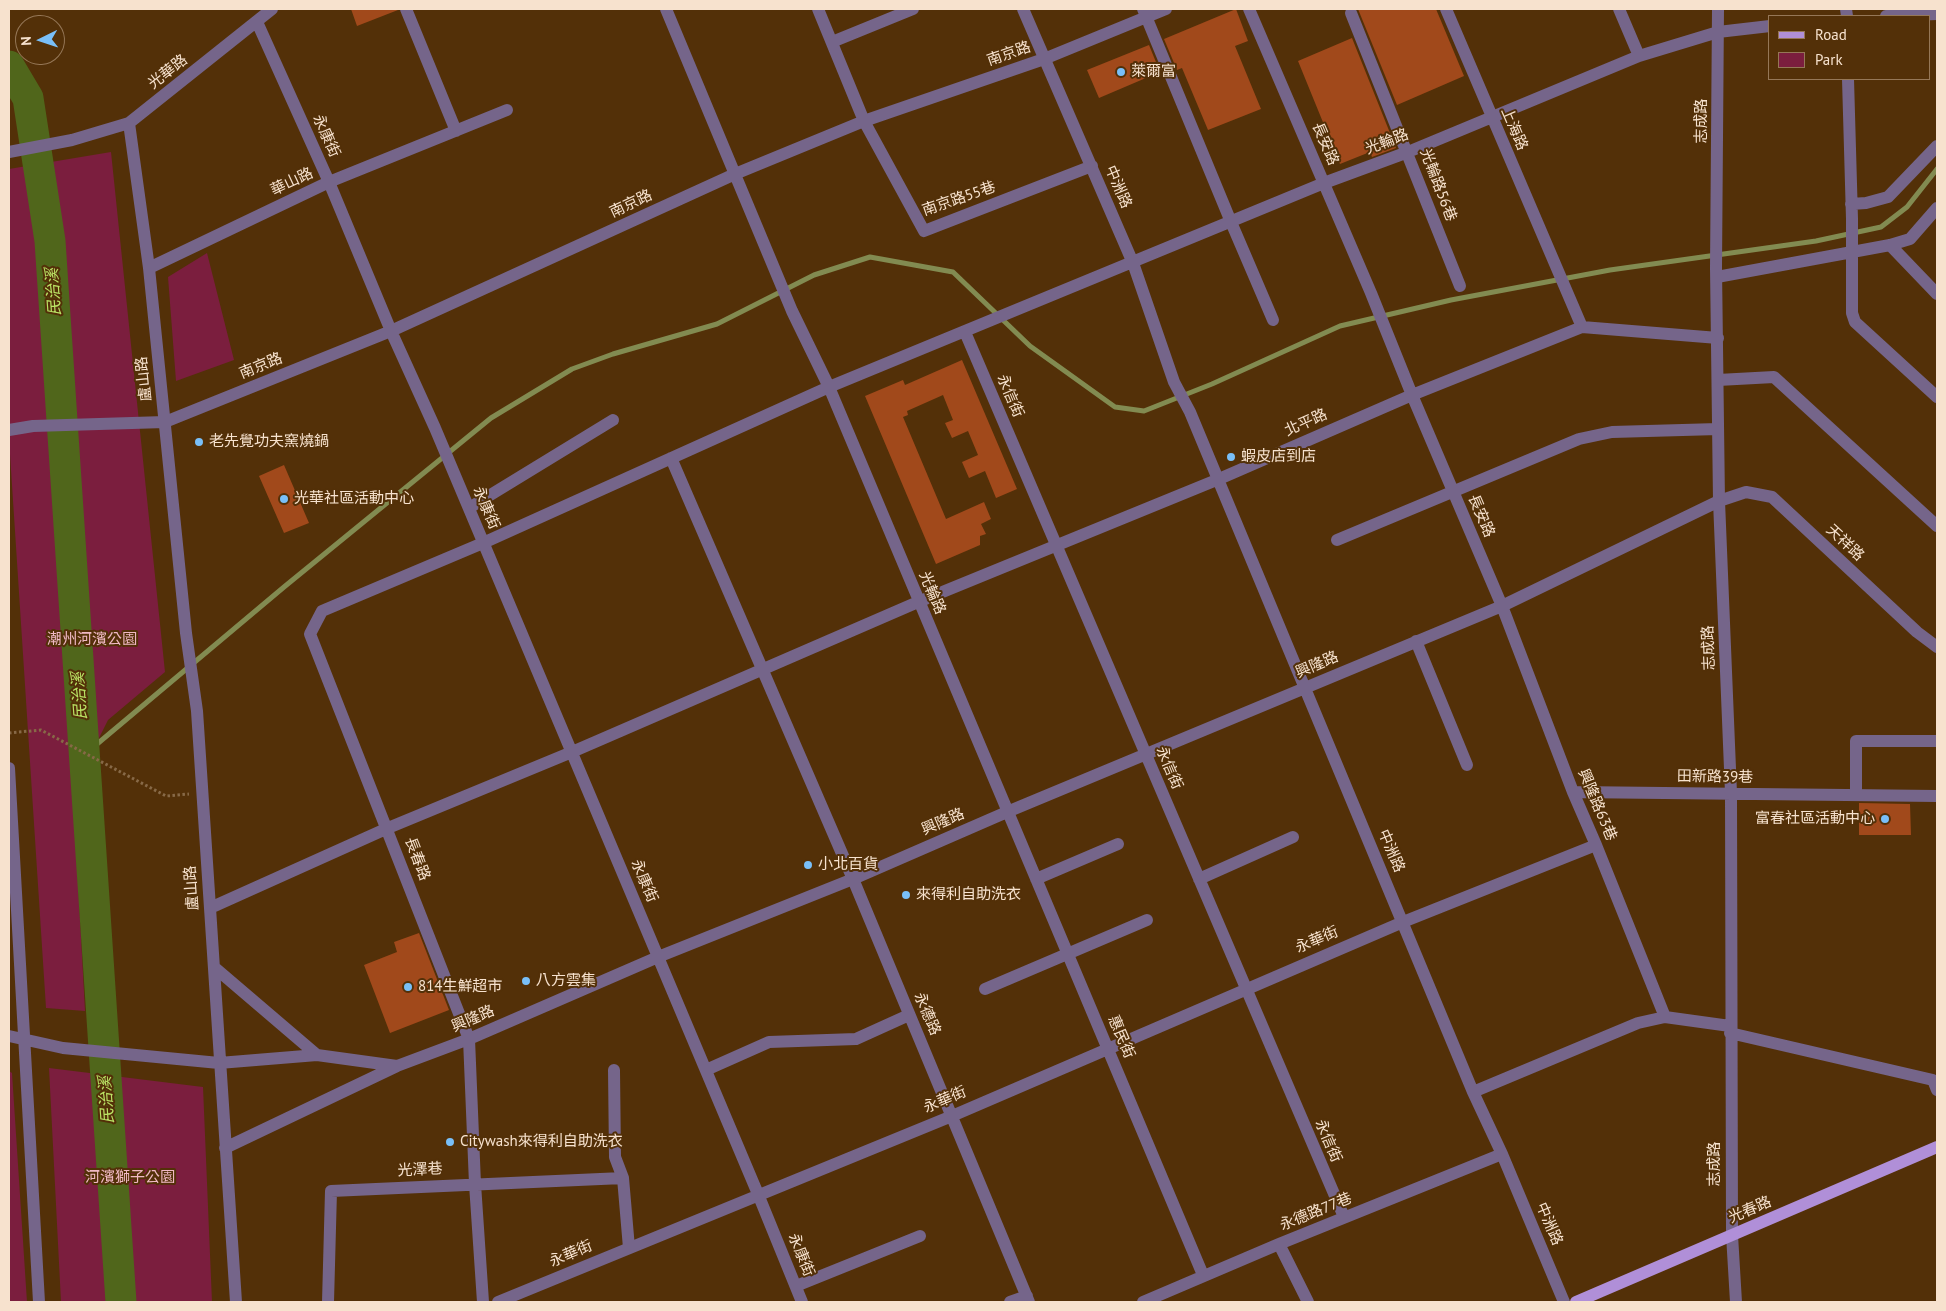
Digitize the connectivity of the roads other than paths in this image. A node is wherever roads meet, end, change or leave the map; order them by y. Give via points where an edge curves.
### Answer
1 (272, 9) edge
2 (406, 9) edge
3 (666, 9) edge
4 (818, 9) edge
5 (913, 9) edge
6 (1023, 9) edge
7 (1166, 9) edge
8 (1249, 9) edge
9 (1446, 9) edge
10 (1619, 9) edge
11 (1718, 9) edge
12 (1145, 13) edge
13 (1351, 13) dead end
14 (1937, 14) edge
15 (1912, 15) edge
16 (257, 22) junction
17 (1768, 26) edge
18 (1718, 32) junction
19 (832, 42) junction
20 (1639, 56) junction
21 (1044, 59) junction
22 (1848, 80) edge
23 (507, 110) dead end
24 (1492, 118) junction
25 (864, 121) junction
26 (129, 123) junction
27 (456, 131) junction
28 (1937, 146) edge
29 (9, 152) edge
30 (1408, 152) junction
31 (1092, 166) junction
32 (735, 174) junction
33 (329, 182) junction
34 (1324, 183) junction
35 (1851, 204) junction
36 (1937, 208) edge
37 (1230, 222) junction
38 (1890, 245) junction
39 (1852, 250) junction
40 (1133, 263) junction
41 (149, 268) junction
42 (1717, 272) junction
43 (1460, 286) dead end
44 (1937, 294) edge
45 (1273, 320) dead end
46 (1582, 327) junction
47 (970, 330) junction
48 (391, 331) junction
49 (1718, 338) junction
50 (1718, 380) junction
51 (829, 387) junction
52 (1412, 395) junction
53 (1937, 397) edge
54 (613, 420) dead end
55 (165, 422) junction
56 (1718, 429) junction
57 (9, 430) edge
58 (671, 458) junction
59 (1219, 480) junction
60 (1452, 490) junction
61 (1719, 501) junction
62 (468, 508) junction
63 (1937, 526) edge
64 (1337, 540) dead end
65 (483, 543) junction
66 (1057, 547) junction
67 (918, 602) junction
68 (1502, 606) junction
69 (1416, 642) junction
70 (1937, 647) edge
71 (762, 670) junction
72 (1305, 688) junction
73 (1937, 741) edge
74 (572, 752) junction
75 (1146, 754) junction
76 (1467, 765) dead end
77 (9, 768) edge
78 (1573, 792) junction
79 (1731, 793) junction
80 (1856, 795) junction
81 (1937, 796) edge
82 (1007, 812) junction
83 (388, 828) junction
84 (1293, 838) dead end
85 (1118, 844) dead end
86 (1596, 845) junction
87 (853, 879) junction
88 (1036, 879) junction
89 (1199, 880) junction
90 (210, 908) junction
91 (1147, 920) dead end
92 (1402, 922) junction
93 (1068, 955) junction
94 (658, 957) junction
95 (214, 967) junction
96 (1246, 988) junction
97 (985, 990) dead end
98 (910, 1015) junction
99 (1665, 1017) junction
100 (1730, 1030) junction
101 (9, 1036) edge
102 (469, 1039) junction
103 (25, 1040) junction
104 (1107, 1047) junction
105 (317, 1055) junction
106 (219, 1063) junction
107 (397, 1066) junction
108 (614, 1070) dead end
109 (706, 1070) junction
110 (1937, 1090) edge
111 (1473, 1092) junction
112 (952, 1116) junction
113 (1937, 1147) edge
114 (225, 1148) junction
115 (1502, 1154) junction
116 (622, 1178) junction
117 (474, 1184) junction
118 (758, 1194) junction
119 (1344, 1218) junction
120 (1732, 1235) junction
121 (920, 1236) dead end
122 (1279, 1244) junction
123 (629, 1248) junction
124 (1203, 1276) junction
125 (796, 1286) junction
126 (1028, 1299) edge
127 (39, 1302) edge
128 (236, 1302) edge
129 (328, 1302) edge
130 (483, 1302) edge
131 (498, 1302) edge
132 (802, 1302) edge
133 (1010, 1302) edge
134 (1143, 1302) edge
135 (1308, 1302) edge
136 (1564, 1302) edge
137 (1576, 1302) edge
138 (1736, 1302) edge

1 - 16 street, 光華路
2 - 27 street
3 - 32 street
4 - 19 street
5 - 19 street
6 - 21 street, 中洲路
7 - 12 street, 南京路
8 - 34 street, 長安路
9 - 24 street, 上海路
10 - 20 street
11 - 18 street, 志成路
12 - 21 street, 南京路
12 - 37 street
13 - 30 street, 光輪路56巷
14 - 15 street
16 - 26 street, 光華路
16 - 33 street, 永康街
17 - 18 street, 光輪路
18 - 20 street, 光輪路
18 - 42 street, 志成路
19 - 25 street
20 - 24 street, 光輪路
21 - 25 street, 南京路
21 - 31 street, 中洲路
22 - 35 street
23 - 27 street, 華山路
24 - 30 street, 光輪路
24 - 46 street, 上海路
25 - 31 street, 南京路55巷 via 924,232
25 - 32 street, 南京路
26 - 29 street, 光華路 via 72,140
26 - 41 street, 盧山路
27 - 33 street, 華山路
28 - 35 street via 1888,197
30 - 34 street, 光輪路
30 - 43 street, 光輪路56巷
31 - 40 street, 中洲路
32 - 48 street, 南京路
32 - 51 street, 光輪路 via 792,310
33 - 41 street, 華山路
33 - 48 street, 永康街
34 - 37 street, 光輪路
34 - 52 street, 長安路
35 - 39 street
36 - 38 street via 1910,239
37 - 40 street, 光輪路
37 - 45 street
38 - 39 street
38 - 44 street
39 - 42 street
39 - 53 street via 1852,313 1855,322
40 - 47 street, 光輪路
40 - 59 street, 中洲路 via 1174,382
41 - 55 street, 盧山路
42 - 49 street, 志成路
46 - 49 street, 北平路
46 - 52 street, 北平路
47 - 51 street
47 - 66 street, 永信街
48 - 55 street, 南京路
48 - 62 street, 永康街
49 - 50 street, 志成路
50 - 56 street, 志成路
50 - 63 street via 1774,377
51 - 58 street, 長春路
51 - 67 street, 光輪路
52 - 59 street, 北平路
52 - 60 street, 長安路
54 - 62 street
55 - 57 street, 南京路 via 33,426
55 - 90 street, 盧山路 via 197,710
56 - 60 street via 1612,432 1579,439
56 - 61 street, 志成路
58 - 65 street, 長春路
58 - 71 street, 永德路
59 - 66 street, 北平路
59 - 72 street, 中洲路
60 - 64 street
60 - 68 street, 長安路
61 - 68 street, 天祥路
61 - 70 street, 天祥路 via 1746,492 1772,497
61 - 79 street, 志成路
62 - 65 street, 永康街
65 - 74 street, 永康街
65 - 83 street, 長春路 via 322,611 310,634
66 - 67 street, 北平路
66 - 75 street, 永信街
67 - 71 street, 北平路
67 - 82 street, 光輪路
68 - 69 street, 興隆路
68 - 78 street, 興隆路63巷
69 - 72 street, 興隆路
69 - 76 street
71 - 74 street, 北平路
71 - 87 street, 永德路
72 - 75 street, 興隆路
72 - 92 street, 中洲路
73 - 80 street via 1856,741
74 - 83 street, 北平路
74 - 94 street, 永康街
75 - 82 street, 興隆路
75 - 89 street, 永信街
77 - 103 street
78 - 79 street, 田新路39巷
78 - 86 street, 興隆路63巷
79 - 80 street, 田新路39巷
79 - 100 street, 志成路
80 - 81 street, 田新路39巷
82 - 87 street, 興隆路
82 - 88 street, 惠民街
83 - 90 street, 北平路
83 - 102 street, 長春路
84 - 89 street
85 - 88 street
86 - 92 street, 永華街
86 - 99 street, 興隆路63巷
87 - 94 street, 興隆路
87 - 98 street, 永德路
88 - 93 street, 惠民街
89 - 96 street, 永信街
90 - 95 street, 盧山路
91 - 93 street
92 - 96 street, 永華街
92 - 111 street, 中洲路
93 - 97 street
93 - 104 street, 惠民街
94 - 102 street, 興隆路
94 - 109 street, 永康街
95 - 105 street
95 - 106 street, 盧山路
96 - 104 street, 永華街
96 - 119 street, 永信街
98 - 109 street via 856,1039 769,1042
98 - 112 street, 永德路
99 - 100 street
99 - 111 street via 1638,1024
100 - 110 street via 1933,1080
100 - 120 street, 志成路
101 - 103 street, 興隆路
102 - 107 street, 興隆路
102 - 117 street, 長春路
103 - 106 street, 興隆路 via 64,1048
103 - 127 street
104 - 112 street, 永華街
104 - 124 street, 惠民街
105 - 106 street, 興隆路
105 - 107 street, 興隆路
106 - 114 street
107 - 114 street, 興隆路
108 - 116 street via 615,1157
109 - 118 street, 永康街
111 - 115 street, 中洲路
112 - 118 street, 永華街
112 - 126 street, 永德路
113 - 120 main road, 光春路
114 - 128 street
115 - 119 street, 永德路77巷
115 - 136 street, 中洲路
116 - 117 street, 光澤巷
116 - 123 street
117 - 129 street, 光澤巷 via 331,1191
117 - 130 street, 長春路
118 - 123 street, 永華街
118 - 125 street, 永康街
119 - 122 street, 永德路77巷
120 - 137 main road, 光春路
120 - 138 street, 志成路
121 - 125 street
122 - 124 street, 永德路77巷
122 - 135 street
123 - 131 street, 永華街
124 - 134 street, 永德路77巷
125 - 132 street, 永康街
126 - 133 street

